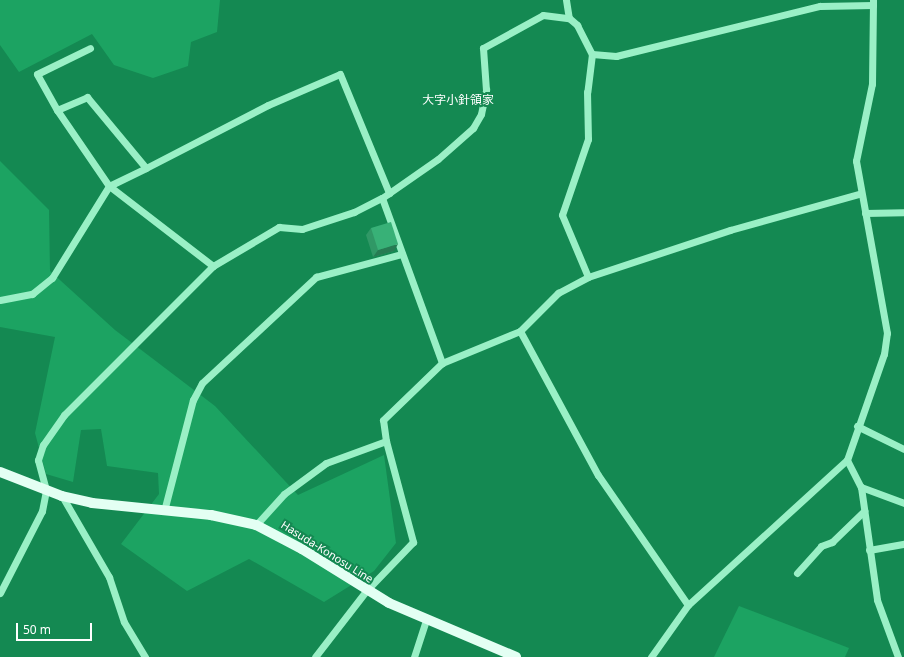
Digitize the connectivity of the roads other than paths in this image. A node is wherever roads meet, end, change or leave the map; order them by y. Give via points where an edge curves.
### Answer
1 (566, 0) edge
2 (873, 2) edge
3 (569, 18) junction
4 (90, 48) dead end
5 (592, 54) junction
6 (58, 110) junction
7 (146, 168) junction
8 (108, 186) junction
9 (389, 193) junction
10 (859, 194) junction
11 (382, 198) junction
12 (904, 212) edge
13 (865, 213) junction
14 (402, 254) junction
15 (213, 266) junction
16 (588, 277) junction
17 (0, 300) edge
18 (520, 331) junction
19 (442, 363) junction
20 (858, 426) junction
21 (386, 441) junction
22 (904, 450) edge
23 (847, 460) junction
24 (0, 472) edge
25 (861, 487) junction
26 (46, 490) junction
27 (62, 496) junction
28 (904, 503) edge
29 (164, 511) junction
30 (864, 511) junction
31 (256, 526) junction
32 (904, 544) edge
33 (869, 550) junction
34 (797, 573) dead end
35 (366, 591) junction
36 (0, 593) edge
37 (688, 605) junction
38 (426, 620) junction
39 (511, 656) edge
40 (145, 657) edge
41 (315, 657) edge
42 (414, 657) edge
43 (650, 657) edge
44 (898, 657) edge

1 - 3 street
2 - 5 street via 820,6 616,56
2 - 10 street via 872,84 856,161
3 - 5 street
3 - 9 street via 543,14 483,48 486,90 481,114 473,128 438,159
4 - 6 street via 37,74
5 - 16 street via 587,92 588,139 562,214
6 - 7 street via 87,97
6 - 8 street
7 - 8 street
7 - 9 street via 268,105 340,74
8 - 15 street
8 - 17 street via 52,278 32,294
9 - 11 street
10 - 13 street
10 - 16 street via 730,230
11 - 14 street
11 - 15 street via 307,228 279,227
12 - 13 street
13 - 20 street via 886,333 884,354
14 - 19 street
14 - 29 street via 316,277 202,383 193,400
15 - 26 street via 64,415 42,444 38,460
16 - 18 street via 558,293
18 - 19 street
18 - 37 street via 598,475
19 - 21 street via 383,420
20 - 22 street
20 - 23 street
21 - 31 street via 326,463 284,494
21 - 35 street via 413,542
23 - 25 street
23 - 37 street
24 - 26 main road, Hasuda-Konosu Line
25 - 28 street
25 - 30 street
26 - 27 main road, Hasuda-Konosu Line
26 - 36 street via 42,511
27 - 29 main road, Hasuda-Konosu Line
27 - 40 street via 108,577 124,622
29 - 31 main road, Hasuda-Konosu Line via 211,515
30 - 33 street
30 - 34 street via 832,542 821,546
31 - 35 main road, Hasuda-Konosu Line via 302,548
32 - 33 street
33 - 44 street via 877,600
35 - 38 main road, Hasuda-Konosu Line
35 - 41 street
37 - 43 street
38 - 39 main road, Hasuda-Konosu Line
38 - 42 street

